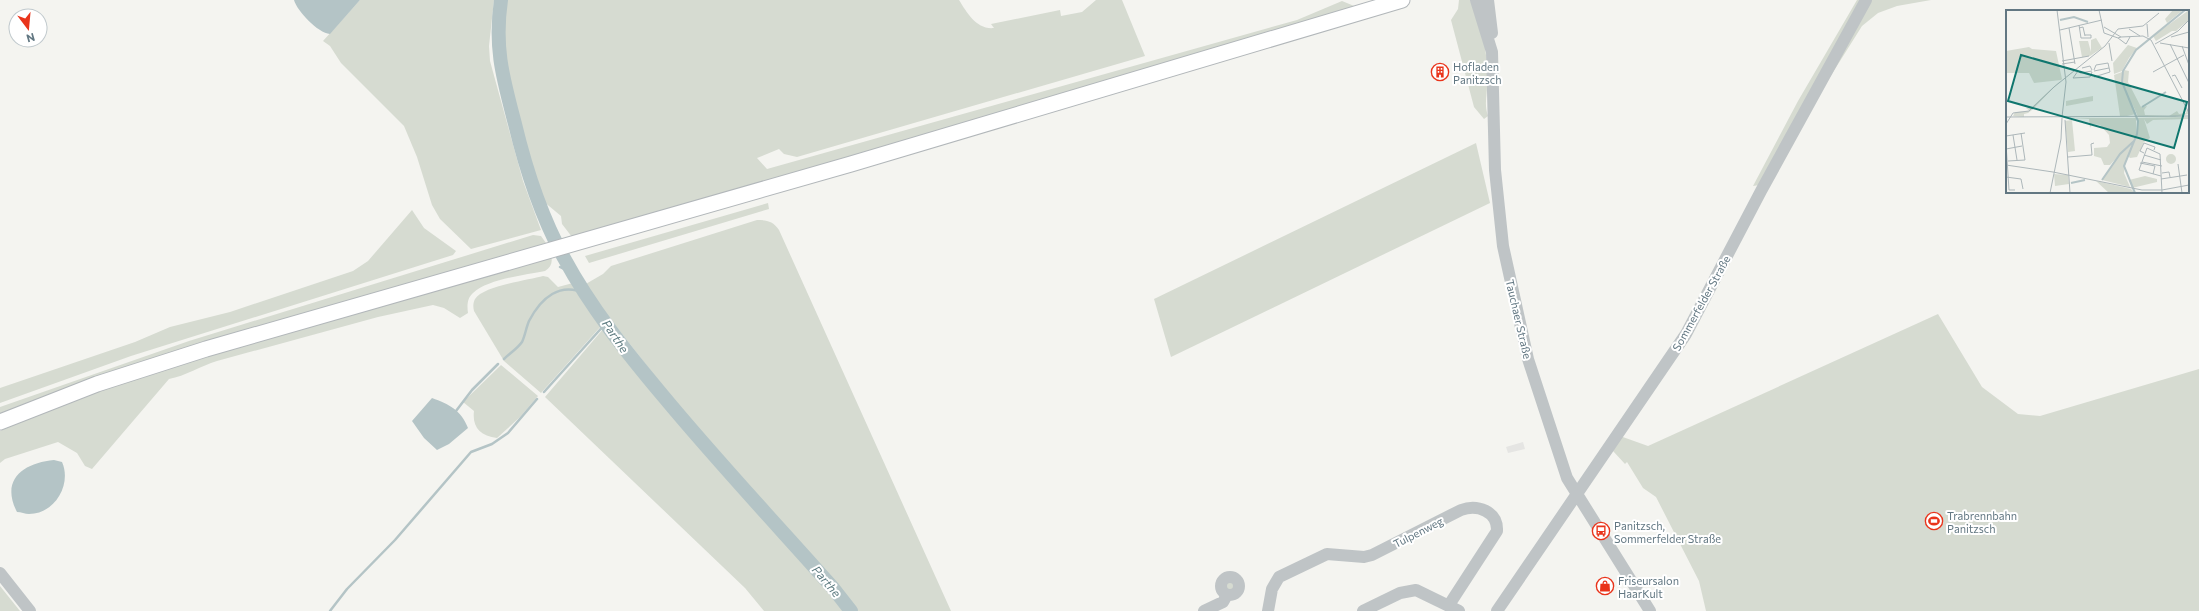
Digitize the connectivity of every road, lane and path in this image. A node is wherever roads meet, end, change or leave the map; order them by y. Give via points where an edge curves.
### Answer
1 (1402, 0) edge
2 (1476, 0) edge
3 (1488, 0) edge
4 (1866, 0) edge
5 (1492, 52) junction
6 (0, 422) edge
7 (1576, 493) junction
8 (0, 573) edge
9 (1227, 595) dead end
10 (1454, 608) edge
11 (30, 611) edge
12 (1204, 611) edge
13 (1268, 611) edge
14 (1363, 611) edge
15 (1497, 611) edge
16 (1650, 611) edge

1 - 6 main road via 851,164 206,349 97,384
2 - 5 street, Tauchaer Straße
3 - 5 street
4 - 7 street, Sommerfelder Straße via 1686,334
5 - 7 street, Tauchaer Straße via 1494,170 1502,246 1528,359 1560,459
7 - 15 street, Sommerfelder Straße
7 - 16 street, Tauchaer Straße
8 - 11 street
9 - 12 street via 1223,602
10 - 13 street, Tulpenweg via 1497,531 1493,517 1484,509 1472,507 1461,510 1372,555 1364,557 1327,554 1280,577 1272,589
10 - 14 street via 1422,592 1408,590

